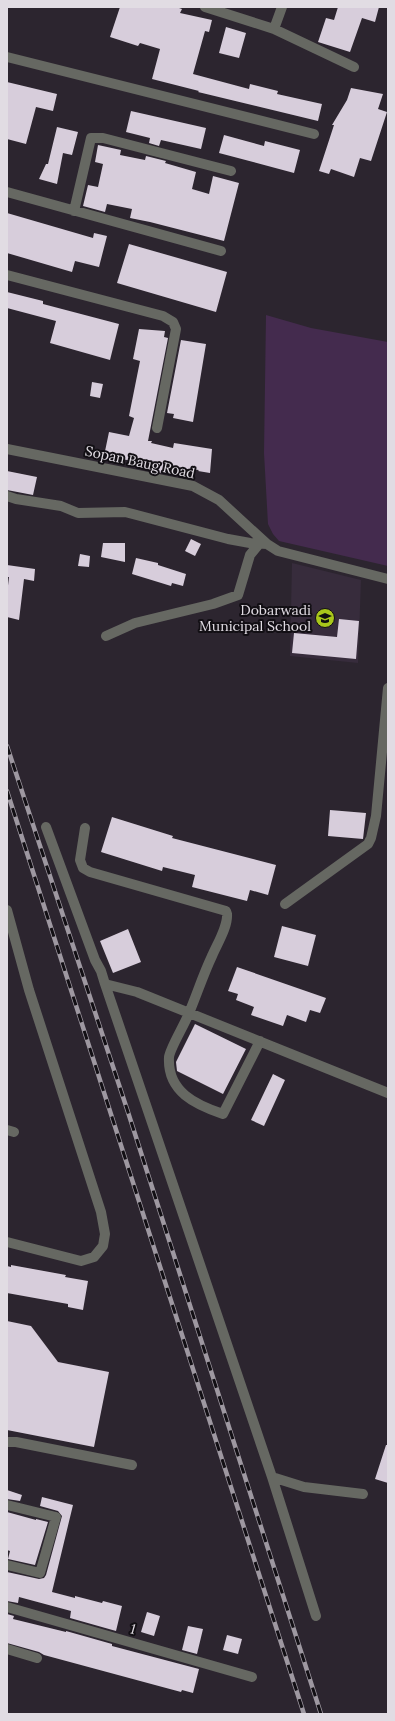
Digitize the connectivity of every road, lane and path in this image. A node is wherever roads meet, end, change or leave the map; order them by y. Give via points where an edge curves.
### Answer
1 (205, 7) edge
2 (282, 7) edge
3 (274, 29) junction
4 (7, 56) edge
5 (354, 67) dead end
6 (314, 134) dead end
7 (231, 171) dead end
8 (7, 192) edge
9 (74, 211) junction
10 (221, 251) dead end
11 (7, 275) edge
12 (157, 428) dead end
13 (7, 448) edge
14 (7, 496) edge
15 (263, 544) junction
16 (388, 579) edge
17 (106, 636) dead end
18 (388, 688) edge
19 (46, 827) dead end
20 (85, 828) dead end
21 (285, 904) dead end
22 (7, 910) edge
23 (105, 984) junction
24 (189, 1013) junction
25 (260, 1041) junction
26 (388, 1093) edge
27 (7, 1242) edge
28 (7, 1442) edge
29 (132, 1465) dead end
30 (272, 1477) junction
31 (363, 1494) dead end
32 (7, 1505) edge
33 (7, 1565) edge
34 (7, 1607) edge
35 (316, 1616) dead end
36 (7, 1649) edge
37 (37, 1658) dead end
38 (252, 1677) dead end

1 - 3 street
2 - 3 street
3 - 5 street
4 - 6 street
7 - 9 street via 102,138 91,138
8 - 9 street
9 - 10 street
11 - 12 street via 163,316 173,322 176,329
13 - 15 street, Sopan Baug Road via 193,486 220,500
14 - 15 street via 61,506 78,513 125,512 228,539
15 - 16 street, Sopan Baug Road via 278,551
15 - 17 street via 250,555 238,595 213,604 135,623
18 - 21 street via 376,816 371,838 368,844
19 - 23 street
20 - 24 street via 80,860 83,868 226,912 222,935 202,976
22 - 27 street via 29,990 98,1204 105,1234 103,1246 94,1257 81,1261
23 - 24 street via 137,992
23 - 30 street
24 - 25 street
24 - 25 street via 169,1056 171,1073 178,1088 190,1100 206,1108 223,1114
25 - 26 street
28 - 29 street
30 - 31 street via 304,1486
30 - 35 street
32 - 33 street via 56,1517 40,1573
34 - 38 street, 1
36 - 37 street

